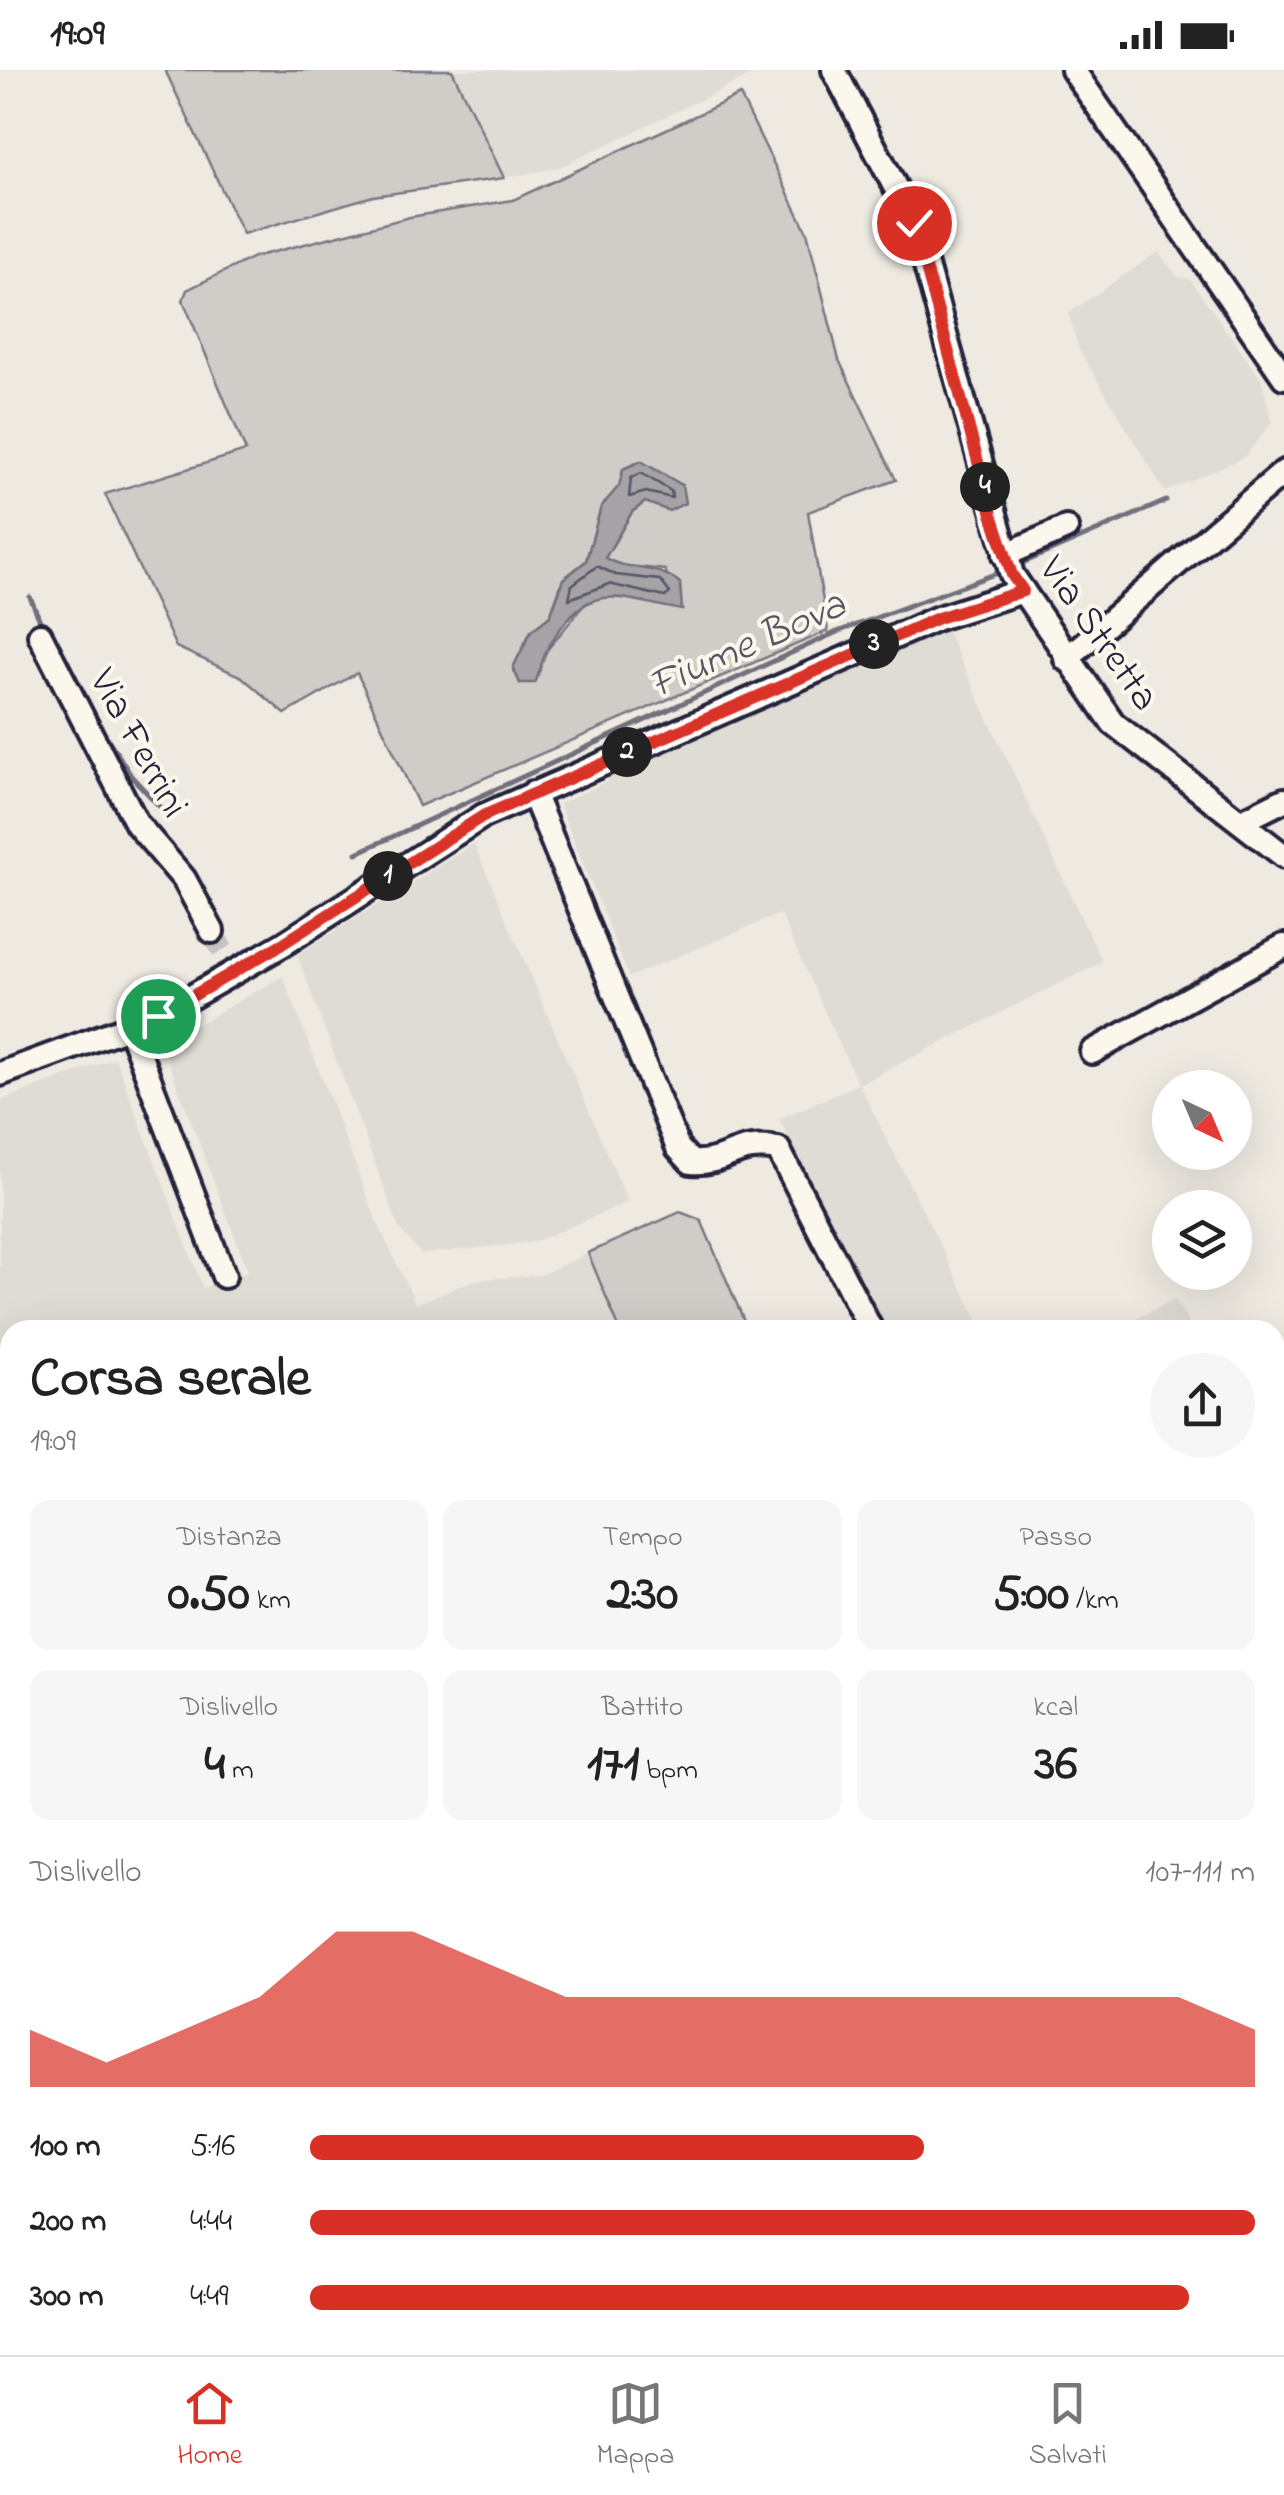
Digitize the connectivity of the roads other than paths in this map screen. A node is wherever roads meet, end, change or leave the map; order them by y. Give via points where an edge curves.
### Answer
1 (834, 70) edge
2 (1073, 70) edge
3 (1284, 377) edge
4 (1284, 472) edge
5 (1066, 528) dead end
6 (1014, 574) junction
7 (40, 635) dead end
8 (1066, 660) junction
9 (534, 793) junction
10 (1284, 800) edge
11 (1242, 820) junction
12 (1284, 856) edge
13 (1284, 946) edge
14 (223, 952) junction
15 (130, 1029) junction
16 (1092, 1052) dead end
17 (0, 1074) edge
18 (224, 1276) dead end
19 (866, 1320) edge

1 - 6 street, Via Stretta via 914,223
2 - 3 street
4 - 8 street
5 - 6 street, Via Stretta
6 - 8 street, Via Stretta
6 - 9 street via 938,618
7 - 14 street, Via Ferrini via 138,824 184,879
8 - 11 street, Via Stretta via 1130,740
9 - 14 street
9 - 19 street via 678,1148 692,1162 706,1163 753,1144 778,1149
10 - 11 street
11 - 12 street, Via Stretta
13 - 16 street
14 - 15 street
15 - 17 street
15 - 18 street

